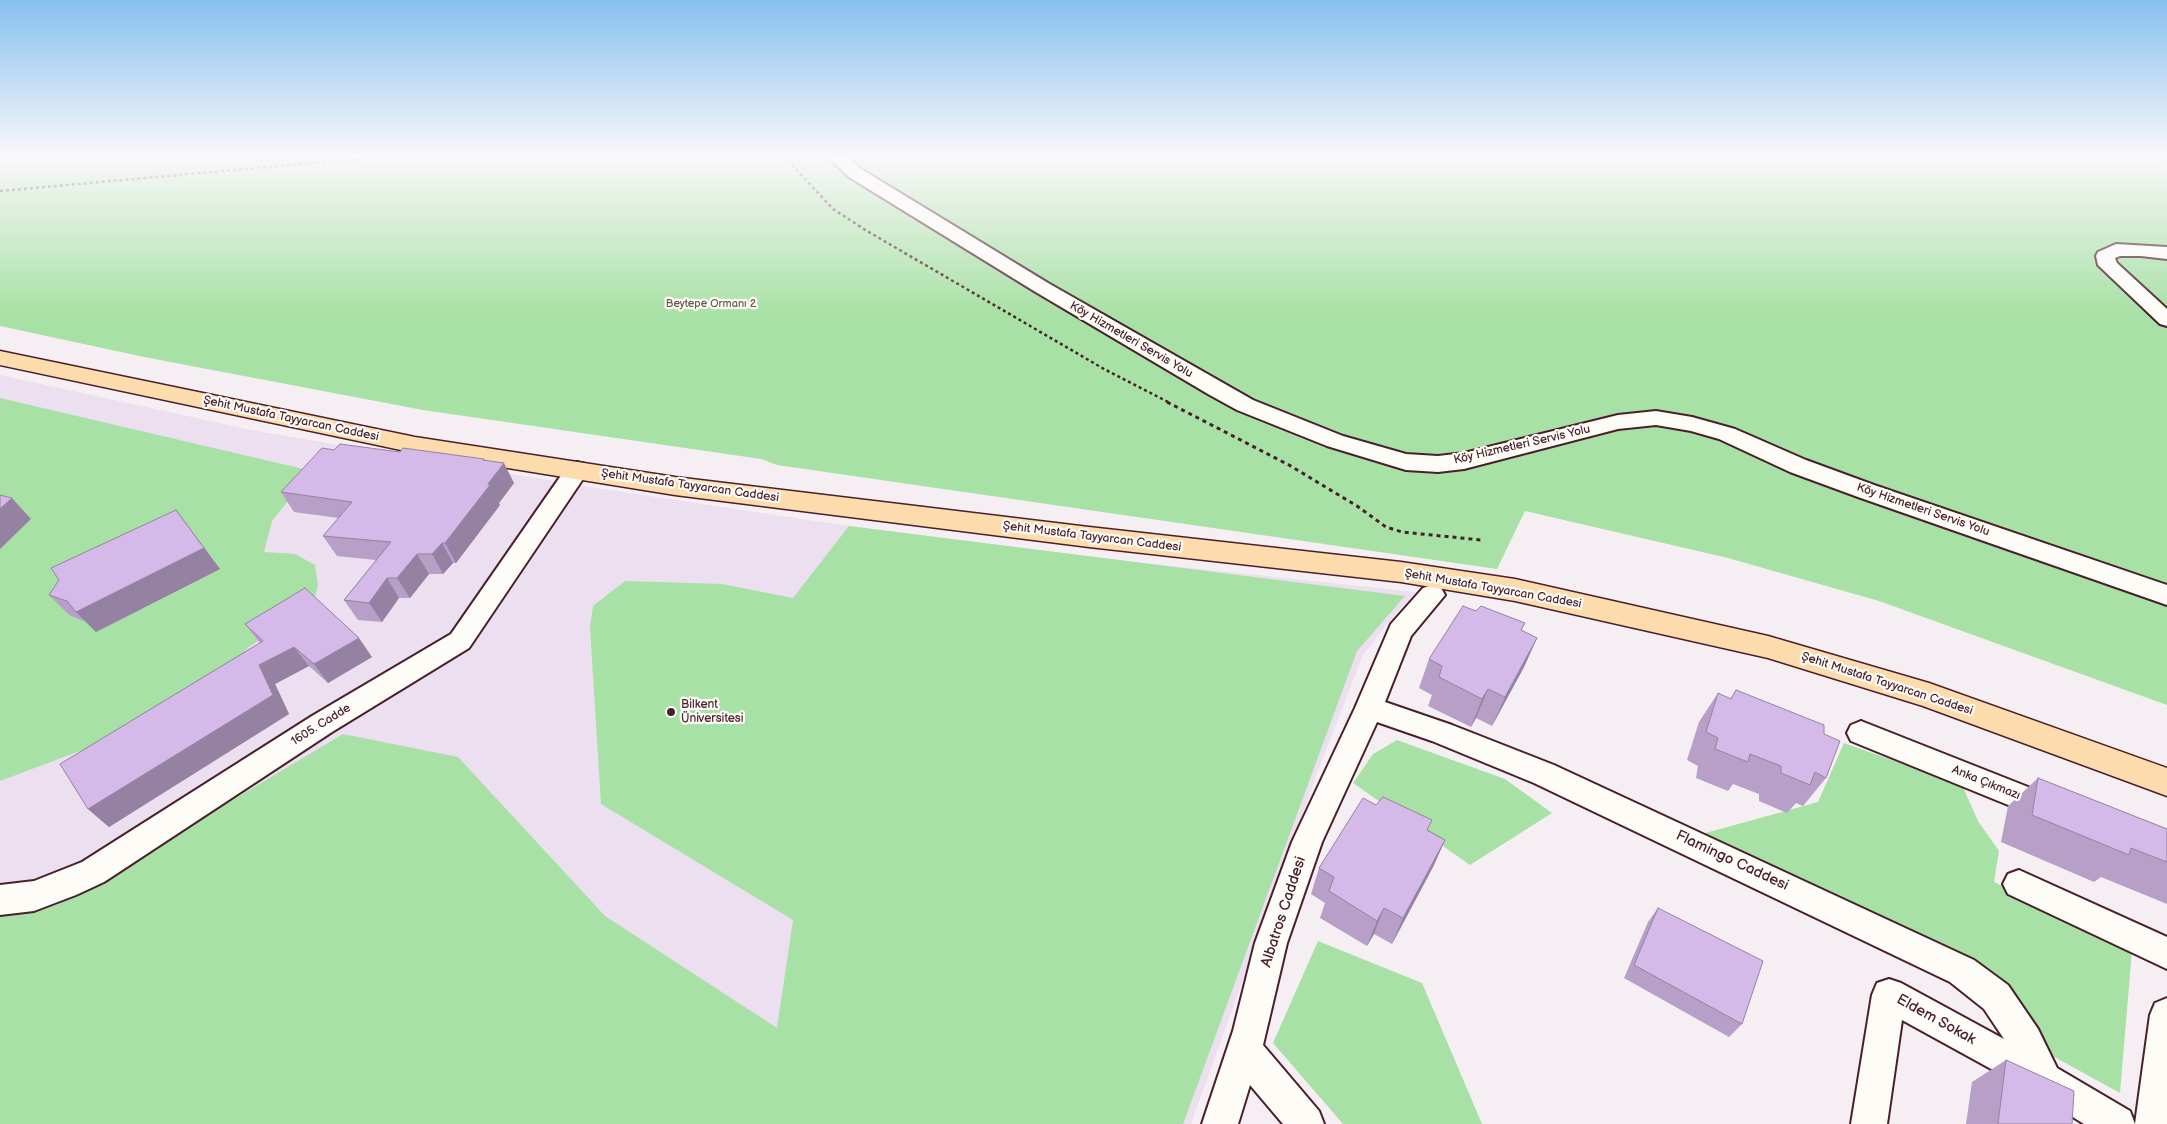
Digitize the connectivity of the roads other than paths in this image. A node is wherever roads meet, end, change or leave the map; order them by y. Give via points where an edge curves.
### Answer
1 (914, 208) edge
2 (2167, 253) edge
3 (2167, 320) edge
4 (0, 358) edge
5 (577, 470) junction
6 (1432, 595) dead end
7 (2167, 595) edge
8 (1369, 708) junction
9 (1861, 733) dead end
10 (2167, 782) edge
11 (2072, 818) edge
12 (2019, 884) dead end
13 (0, 900) edge
14 (2167, 953) edge
15 (2167, 1015) edge
16 (1243, 1049) junction
17 (2044, 1080) junction
18 (1220, 1124) edge
19 (1306, 1124) edge
20 (1869, 1124) edge
21 (2117, 1124) edge
22 (2153, 1124) edge

1 - 7 street, Köy Hizmetleri Servis Yolu via 1216,389 1245,405 1335,441 1406,462 1438,464 1464,461 1618,422 1656,418 1692,424 1727,434 1798,466 1866,491
2 - 3 street via 2116,250 2105,256 2108,265
4 - 5 main road, Şehit Mustafa Tayyarcan Caddesi via 415,446
5 - 10 main road, Şehit Mustafa Tayyarcan Caddesi via 695,488 1088,537 1391,571 1515,590 1778,650 1929,695
5 - 13 street, 1605. Cadde via 460,641 322,724 93,872 34,896
6 - 8 street, Albatros Caddesi via 1400,631
8 - 16 street, Albatros Caddesi via 1307,842 1271,943
8 - 17 street, Flamingo Caddesi via 1544,774 1962,971 1996,997 2026,1041
9 - 11 street, Anka Çıkmazı
12 - 14 street
15 - 22 street
16 - 18 street, Albatros Caddesi
16 - 19 street
17 - 20 street, Eldem Sokak via 1889,995
17 - 21 street

